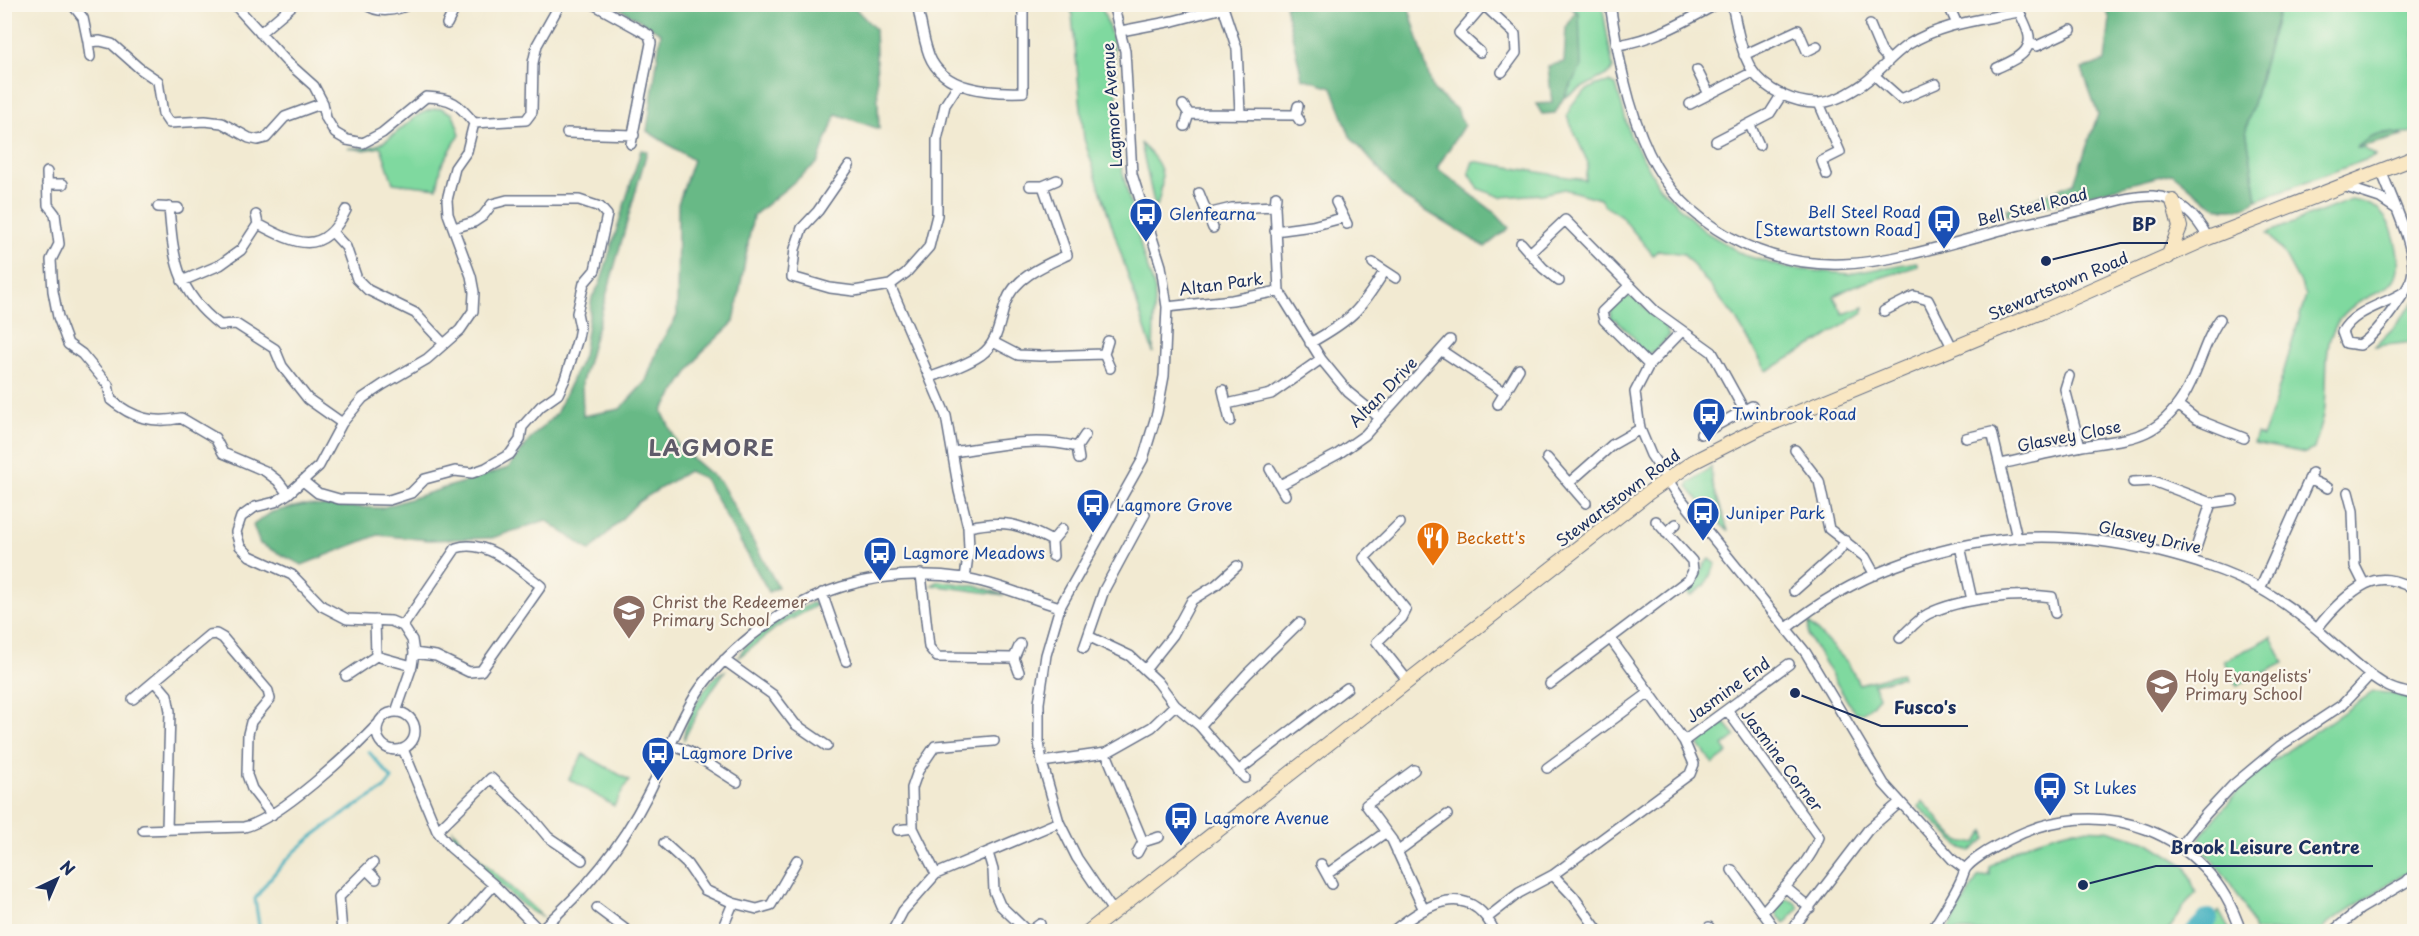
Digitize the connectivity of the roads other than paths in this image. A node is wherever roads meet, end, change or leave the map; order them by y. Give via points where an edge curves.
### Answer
1 (72, 4) edge
2 (234, 4) edge
3 (294, 4) edge
4 (365, 4) edge
5 (410, 4) edge
6 (438, 4) edge
7 (560, 4) edge
8 (593, 4) edge
9 (917, 4) edge
10 (1023, 4) edge
11 (1113, 4) edge
12 (1610, 4) edge
13 (1717, 4) edge
14 (1732, 4) edge
15 (1948, 4) edge
16 (1484, 5) edge
17 (1223, 6) edge
18 (455, 8) edge
19 (2018, 8) edge
20 (447, 24) dead end
21 (1957, 24) junction
22 (1870, 25) dead end
23 (2071, 30) dead end
24 (1121, 31) junction
25 (260, 33) junction
26 (88, 42) junction
27 (2029, 43) junction
28 (1618, 45) junction
29 (1817, 46) dead end
30 (1480, 52) dead end
31 (1744, 55) junction
32 (90, 57) dead end
33 (1889, 60) junction
34 (1996, 68) dead end
35 (1697, 70) dead end
36 (1502, 72) dead end
37 (1753, 72) junction
38 (1874, 75) junction
39 (1936, 84) dead end
40 (958, 85) junction
41 (1709, 94) junction
42 (1782, 94) junction
43 (323, 103) junction
44 (1819, 103) junction
45 (1690, 104) dead end
46 (1183, 105) dead end
47 (1240, 113) junction
48 (1190, 114) junction
49 (1298, 114) dead end
50 (474, 123) junction
51 (1750, 125) junction
52 (1185, 126) dead end
53 (567, 133) dead end
54 (1716, 141) dead end
55 (1759, 145) dead end
56 (2415, 158) edge
57 (849, 166) dead end
58 (2381, 170) junction
59 (47, 172) dead end
60 (1827, 175) dead end
61 (1057, 180) dead end
62 (47, 184) junction
63 (63, 184) dead end
64 (1030, 186) dead end
65 (1043, 186) junction
66 (2341, 186) junction
67 (1199, 193) dead end
68 (2173, 201) junction
69 (1336, 202) dead end
70 (158, 207) dead end
71 (2395, 208) junction
72 (346, 210) dead end
73 (1207, 214) junction
74 (454, 228) junction
75 (1213, 228) dead end
76 (1275, 231) junction
77 (332, 232) junction
78 (2208, 238) junction
79 (1521, 243) dead end
80 (1530, 253) junction
81 (2168, 257) junction
82 (1372, 263) dead end
83 (1384, 272) junction
84 (1396, 278) dead end
85 (182, 281) junction
86 (1559, 281) dead end
87 (890, 285) junction
88 (1630, 285) junction
89 (1278, 291) junction
90 (2404, 292) junction
91 (1167, 307) junction
92 (1884, 311) dead end
93 (2220, 319) dead end
94 (1682, 330) junction
95 (1450, 340) dead end
96 (1108, 341) dead end
97 (993, 342) junction
98 (1310, 343) junction
99 (444, 344) junction
100 (1953, 349) junction
101 (1442, 351) junction
102 (1104, 354) junction
103 (1321, 359) junction
104 (1649, 364) junction
105 (1110, 368) dead end
106 (1519, 369) dead end
107 (2069, 376) dead end
108 (931, 378) junction
109 (1223, 390) dead end
110 (1505, 393) junction
111 (1227, 404) junction
112 (1498, 404) dead end
113 (2178, 405) junction
114 (1380, 418) junction
115 (1230, 421) dead end
116 (342, 423) junction
117 (1640, 429) junction
118 (1701, 434) dead end
119 (1085, 435) dead end
120 (1966, 438) dead end
121 (2244, 438) dead end
122 (2080, 446) junction
123 (1077, 447) junction
124 (1796, 450) dead end
125 (953, 452) junction
126 (1547, 458) dead end
127 (1079, 459) dead end
128 (2001, 464) junction
129 (1270, 469) dead end
130 (1666, 480) junction
131 (303, 481) junction
132 (2133, 482) dead end
133 (1569, 483) junction
134 (1280, 485) junction
135 (2328, 488) dead end
136 (2348, 492) dead end
137 (288, 494) junction
138 (1285, 495) dead end
139 (2233, 500) dead end
140 (1586, 503) dead end
141 (2211, 503) junction
142 (1145, 514) dead end
143 (1656, 521) dead end
144 (1400, 523) dead end
145 (1676, 524) dead end
146 (968, 527) junction
147 (1062, 529) dead end
148 (1666, 533) junction
149 (2017, 538) junction
150 (1846, 541) junction
151 (1052, 542) junction
152 (1960, 546) junction
153 (1053, 556) dead end
154 (2192, 560) junction
155 (1237, 566) dead end
156 (921, 574) junction
157 (1875, 575) junction
158 (965, 578) junction
159 (2364, 584) junction
160 (2415, 588) edge
161 (2260, 589) junction
162 (1794, 591) dead end
163 (822, 593) junction
164 (1972, 600) junction
165 (1060, 607) junction
166 (2055, 613) dead end
167 (375, 620) junction
168 (1299, 623) dead end
169 (403, 626) junction
170 (1786, 628) junction
171 (2317, 628) junction
172 (1090, 637) junction
173 (1610, 638) junction
174 (1900, 638) dead end
175 (1020, 644) dead end
176 (1084, 648) dead end
177 (414, 653) junction
178 (376, 656) junction
179 (1014, 658) junction
180 (724, 660) junction
181 (846, 662) dead end
182 (1789, 664) dead end
183 (412, 666) junction
184 (1145, 670) junction
185 (1019, 672) dead end
186 (2370, 675) junction
187 (346, 676) dead end
188 (155, 681) junction
189 (1408, 681) junction
190 (1550, 684) dead end
191 (1347, 688) dead end
192 (1649, 693) junction
193 (2415, 695) edge
194 (133, 699) dead end
195 (1176, 705) junction
196 (1727, 710) junction
197 (396, 712) junction
198 (378, 724) junction
199 (1200, 726) junction
200 (380, 741) junction
201 (994, 741) dead end
202 (1684, 741) junction
203 (982, 742) junction
204 (671, 745) junction
205 (827, 746) dead end
206 (355, 748) junction
207 (403, 749) junction
208 (983, 753) dead end
209 (1106, 753) junction
210 (1042, 762) junction
211 (1547, 768) dead end
212 (1414, 770) dead end
213 (737, 782) dead end
214 (1899, 803) junction
215 (272, 815) junction
216 (1447, 815) dead end
217 (1059, 822) junction
218 (913, 828) junction
219 (167, 829) junction
220 (143, 830) dead end
221 (898, 830) dead end
222 (437, 831) junction
223 (1386, 832) junction
224 (1159, 837) dead end
225 (1143, 842) junction
226 (664, 843) dead end
227 (2180, 846) junction
228 (1397, 852) junction
229 (988, 853) junction
230 (1137, 853) dead end
231 (582, 860) dead end
232 (797, 860) dead end
233 (1321, 864) dead end
234 (1965, 868) junction
235 (1732, 870) dead end
236 (2415, 873) edge
237 (936, 874) junction
238 (1327, 874) junction
239 (1553, 875) junction
240 (376, 879) dead end
241 (1332, 884) dead end
242 (494, 885) junction
243 (1785, 887) junction
244 (733, 903) junction
245 (597, 908) dead end
246 (1423, 908) junction
247 (1810, 908) junction
248 (1113, 911) junction
249 (1762, 912) junction
250 (1487, 918) junction
251 (1040, 924) dead end
252 (1774, 928) dead end
253 (541, 931) edge
254 (342, 932) edge
255 (452, 932) edge
256 (629, 932) edge
257 (722, 932) edge
258 (892, 932) edge
259 (1029, 932) edge
260 (1088, 932) edge
261 (1392, 932) edge
262 (1495, 932) edge
263 (1599, 932) edge
264 (1790, 932) edge
265 (1931, 932) edge
266 (2241, 932) edge
267 (2332, 932) edge

1 - 26 street via 83,18
2 - 25 street
3 - 25 street
4 - 5 street via 385,11
6 - 18 street
7 - 50 street via 537,45 532,112 526,120
8 - 53 street via 649,35 651,43 633,140
9 - 40 street via 929,56
10 - 40 street via 1023,92 985,91
11 - 24 street, Lagmore Avenue
12 - 28 street, Bell Steel Road
13 - 28 street via 1644,41
14 - 31 street
15 - 21 street
16 - 30 street via 1459,33
16 - 36 street via 1515,34 1516,53
17 - 24 street
17 - 47 street via 1237,50
18 - 20 street
19 - 21 street
19 - 27 street
21 - 33 street via 1909,44
22 - 33 street
23 - 27 street via 2037,46
24 - 91 street, Lagmore Avenue via 1132,174 1161,266
25 - 43 street via 314,86
26 - 32 street
26 - 43 street via 112,44 158,81 163,114 170,123 222,123 258,140 266,138 285,117
27 - 34 street via 2022,56
28 - 68 street, Bell Steel Road via 1634,116 1664,178 1711,225 1745,246 1772,255 1802,263 1869,261 2143,196
29 - 31 street via 1807,51 1798,30
31 - 37 street
33 - 38 street
35 - 41 street
37 - 41 street
37 - 42 street via 1766,86
38 - 39 street via 1901,99
38 - 44 street via 1839,98
40 - 87 street via 945,105 937,140 937,215 929,247
41 - 45 street
42 - 44 street
42 - 51 street via 1770,113
43 - 50 street via 335,133 363,143 394,125 426,97 446,98 463,109
44 - 60 street via 1840,152 1822,161
46 - 48 street
47 - 48 street
47 - 49 street
48 - 52 street
50 - 74 street via 467,152 455,168 449,188 448,214
51 - 54 street
51 - 55 street
56 - 58 main road, Stewartstown Road
57 - 87 street via 802,228 792,277 854,291
58 - 66 main road, Stewartstown Road
58 - 71 street
59 - 62 street
61 - 65 street
62 - 63 street
62 - 137 street via 58,244 51,260 58,317 68,344 82,354 108,385 111,400 125,412 144,420 181,418 215,438 223,453 265,471
64 - 65 street
65 - 97 street via 1067,255 1039,268 1015,287 1006,301
66 - 71 street via 2380,198
66 - 78 main road, Stewartstown Road
67 - 73 street
68 - 78 street via 2190,213
68 - 81 main road via 2180,227
69 - 76 street via 1344,221
70 - 85 street via 173,207 173,255
71 - 90 street via 2414,264
72 - 77 street
73 - 75 street
73 - 76 street via 1275,201
74 - 99 street via 471,276 473,311
74 - 131 street via 474,222 492,204 507,200 579,200 600,207 607,215 595,270 584,283 577,313 578,338 558,394 522,427 520,440 510,454 472,473 455,471 424,479 411,493 389,500 339,499 318,493
76 - 89 street
77 - 85 street via 315,242 298,243 257,219 241,250 220,265
77 - 99 street via 346,246 357,279 368,290 415,313
78 - 81 main road, Stewartstown Road
79 - 80 street
80 - 86 street
80 - 88 street via 1562,217
81 - 100 main road, Stewartstown Road
82 - 83 street
83 - 84 street
83 - 98 street via 1350,318
85 - 116 street via 220,325 236,324 275,350 282,366 308,399
87 - 108 street
88 - 94 street
88 - 104 street via 1602,312 1604,321
89 - 91 street, Altan Park
89 - 98 street
90 - 90 street via 2366,341 2353,346 2346,343 2343,332 2353,318
91 - 165 street, Lagmore Avenue via 1164,376 1148,447
92 - 100 street via 1914,296 1928,300
93 - 113 street, Glasvey Close
94 - 104 street
94 - 118 street via 1712,352 1748,408
95 - 101 street, Altan Drive
96 - 102 street
97 - 102 street via 1018,355
97 - 108 street via 982,354
98 - 103 street
99 - 116 street via 428,359 363,399
100 - 130 main road, Stewartstown Road via 1758,429
101 - 110 street
101 - 114 street, Altan Drive
102 - 105 street
103 - 111 street via 1270,394
103 - 114 street via 1348,392
104 - 117 street via 1635,392
106 - 110 street
107 - 122 street via 2065,389
108 - 125 street via 946,416
109 - 111 street
110 - 112 street
111 - 115 street
113 - 121 street via 2196,419
113 - 122 street, Glasvey Close via 2155,429 2133,439
114 - 134 street, Altan Drive via 1365,435 1338,454
116 - 131 street via 320,466
117 - 130 street
117 - 133 street via 1612,445
119 - 123 street
120 - 128 street, Glasvey Close via 1992,432
122 - 128 street, Glasvey Close
123 - 125 street via 1018,442
123 - 127 street
124 - 150 street via 1820,481 1829,529
125 - 146 street
126 - 133 street
128 - 149 street, Glasvey Close
129 - 134 street
130 - 170 street
130 - 189 main road, Stewartstown Road
131 - 137 street
132 - 141 street via 2153,481
133 - 140 street
134 - 138 street
135 - 161 street via 2311,476
136 - 159 street via 2353,511 2355,566
137 - 167 street via 241,517 236,532 240,546 250,556 292,575 322,606 347,619
139 - 141 street
141 - 154 street
142 - 172 street via 1104,590
143 - 148 street
144 - 189 street via 1364,558 1406,610 1377,642
145 - 148 street
146 - 151 street via 987,523 1019,525
146 - 158 street
147 - 151 street
148 - 173 street via 1692,561 1689,579
149 - 152 street, Glasvey Drive
149 - 154 street, Glasvey Drive via 2116,542
150 - 157 street via 1865,557
150 - 162 street
151 - 153 street
152 - 157 street, Glasvey Drive
152 - 164 street
154 - 161 street, Glasvey Drive
155 - 184 street via 1192,600 1173,635
156 - 158 street
156 - 163 street via 876,578
156 - 179 street via 929,647 937,657
157 - 170 street, Glasvey Drive via 1822,602
158 - 165 street
159 - 160 street via 2391,580
159 - 171 street
161 - 171 street, Glasvey Drive
163 - 180 street via 774,617
163 - 181 street
164 - 166 street via 2025,594 2052,597
164 - 174 street via 1928,614
165 - 210 street, Lagmore Avenue via 1046,655 1039,702
167 - 169 street
167 - 178 street
168 - 199 street
169 - 177 street via 412,640
169 - 177 street via 456,548 464,545 490,550 541,586 481,671 469,672 436,656
170 - 214 street via 1806,653 1851,732
171 - 186 street, Glasvey Drive
172 - 176 street
172 - 184 street via 1130,656
173 - 190 street
173 - 192 street
175 - 179 street
177 - 183 street
178 - 183 street
178 - 187 street
179 - 185 street
180 - 204 street via 694,697
180 - 205 street via 773,695 795,724
182 - 196 street, Jasmine End
183 - 197 street
184 - 195 street
186 - 193 street, Glasvey Drive via 2390,688
186 - 227 street via 2342,705 2280,746 2233,785
188 - 194 street
188 - 215 street via 209,635 223,638 270,699 251,722 247,775 252,789
188 - 219 street via 167,695 170,711
189 - 248 main road, Stewartstown Road
191 - 199 street via 1242,774
192 - 202 street
192 - 211 street
195 - 199 street
195 - 209 street via 1152,727
196 - 202 street, Jasmine End
196 - 243 street, Jasmine Corner via 1819,837
197 - 198 street via 386,715
197 - 207 street via 408,717 415,728 413,741
198 - 200 street
198 - 206 street
200 - 206 street
200 - 207 street via 392,750
201 - 203 street
202 - 239 street via 1694,764 1690,774
203 - 208 street
203 - 218 street via 935,746 912,788
204 - 213 street via 690,752
204 - 253 street via 648,795 620,841 587,884
206 - 215 street
207 - 222 street
209 - 210 street
209 - 225 street
210 - 217 street, Lagmore Avenue
212 - 223 street via 1366,805
214 - 234 street
214 - 247 street via 1868,830
215 - 219 street via 244,827
216 - 228 street
217 - 229 street
217 - 248 street, Lagmore Avenue via 1077,858
218 - 221 street
218 - 237 street
219 - 220 street
222 - 231 street via 491,778 569,857
222 - 242 street
223 - 228 street
223 - 238 street
224 - 225 street
225 - 230 street
226 - 244 street via 687,864 705,890
227 - 234 street via 2128,823 2078,818 2028,830
227 - 266 street via 2214,879
228 - 246 street
229 - 237 street
229 - 259 street via 1000,905
232 - 244 street via 771,905 757,909
233 - 238 street
234 - 265 street
235 - 249 street
236 - 267 street
237 - 258 street via 903,911
238 - 241 street
239 - 250 street via 1519,893
239 - 263 street
240 - 254 street via 370,867 339,897
242 - 253 street
242 - 255 street
243 - 247 street
243 - 249 street, Jasmine Corner
244 - 257 street
245 - 256 street
246 - 250 street via 1450,900 1469,902
246 - 261 street
247 - 264 street
248 - 260 main road, Stewartstown Road
249 - 252 street
250 - 262 street
251 - 259 street

